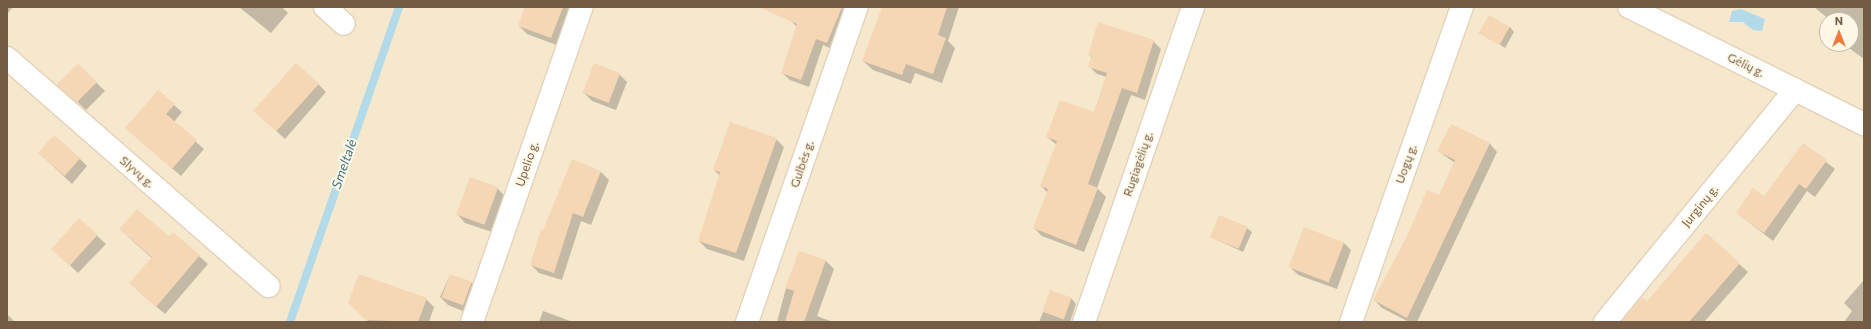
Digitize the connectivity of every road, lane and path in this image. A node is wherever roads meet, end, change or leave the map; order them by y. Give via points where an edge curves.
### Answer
1 (325, 7) edge
2 (582, 7) edge
3 (857, 7) edge
4 (1192, 7) edge
5 (1462, 7) edge
6 (1629, 7) edge
7 (344, 24) dead end
8 (7, 58) edge
9 (1795, 90) junction
10 (1864, 124) edge
11 (268, 286) dead end
12 (472, 322) edge
13 (747, 322) edge
14 (1084, 322) edge
15 (1350, 322) edge
16 (1604, 322) edge

1 - 7 street
2 - 12 street, Upelio g.
3 - 13 street, Gulbės g.
4 - 14 street, Rugiagėlių g.
5 - 15 street, Uogų g.
6 - 9 street, Gėlių g.
8 - 11 street, Slyvų g.
9 - 10 street, Gėlių g.
9 - 16 street, Jurginų g.

